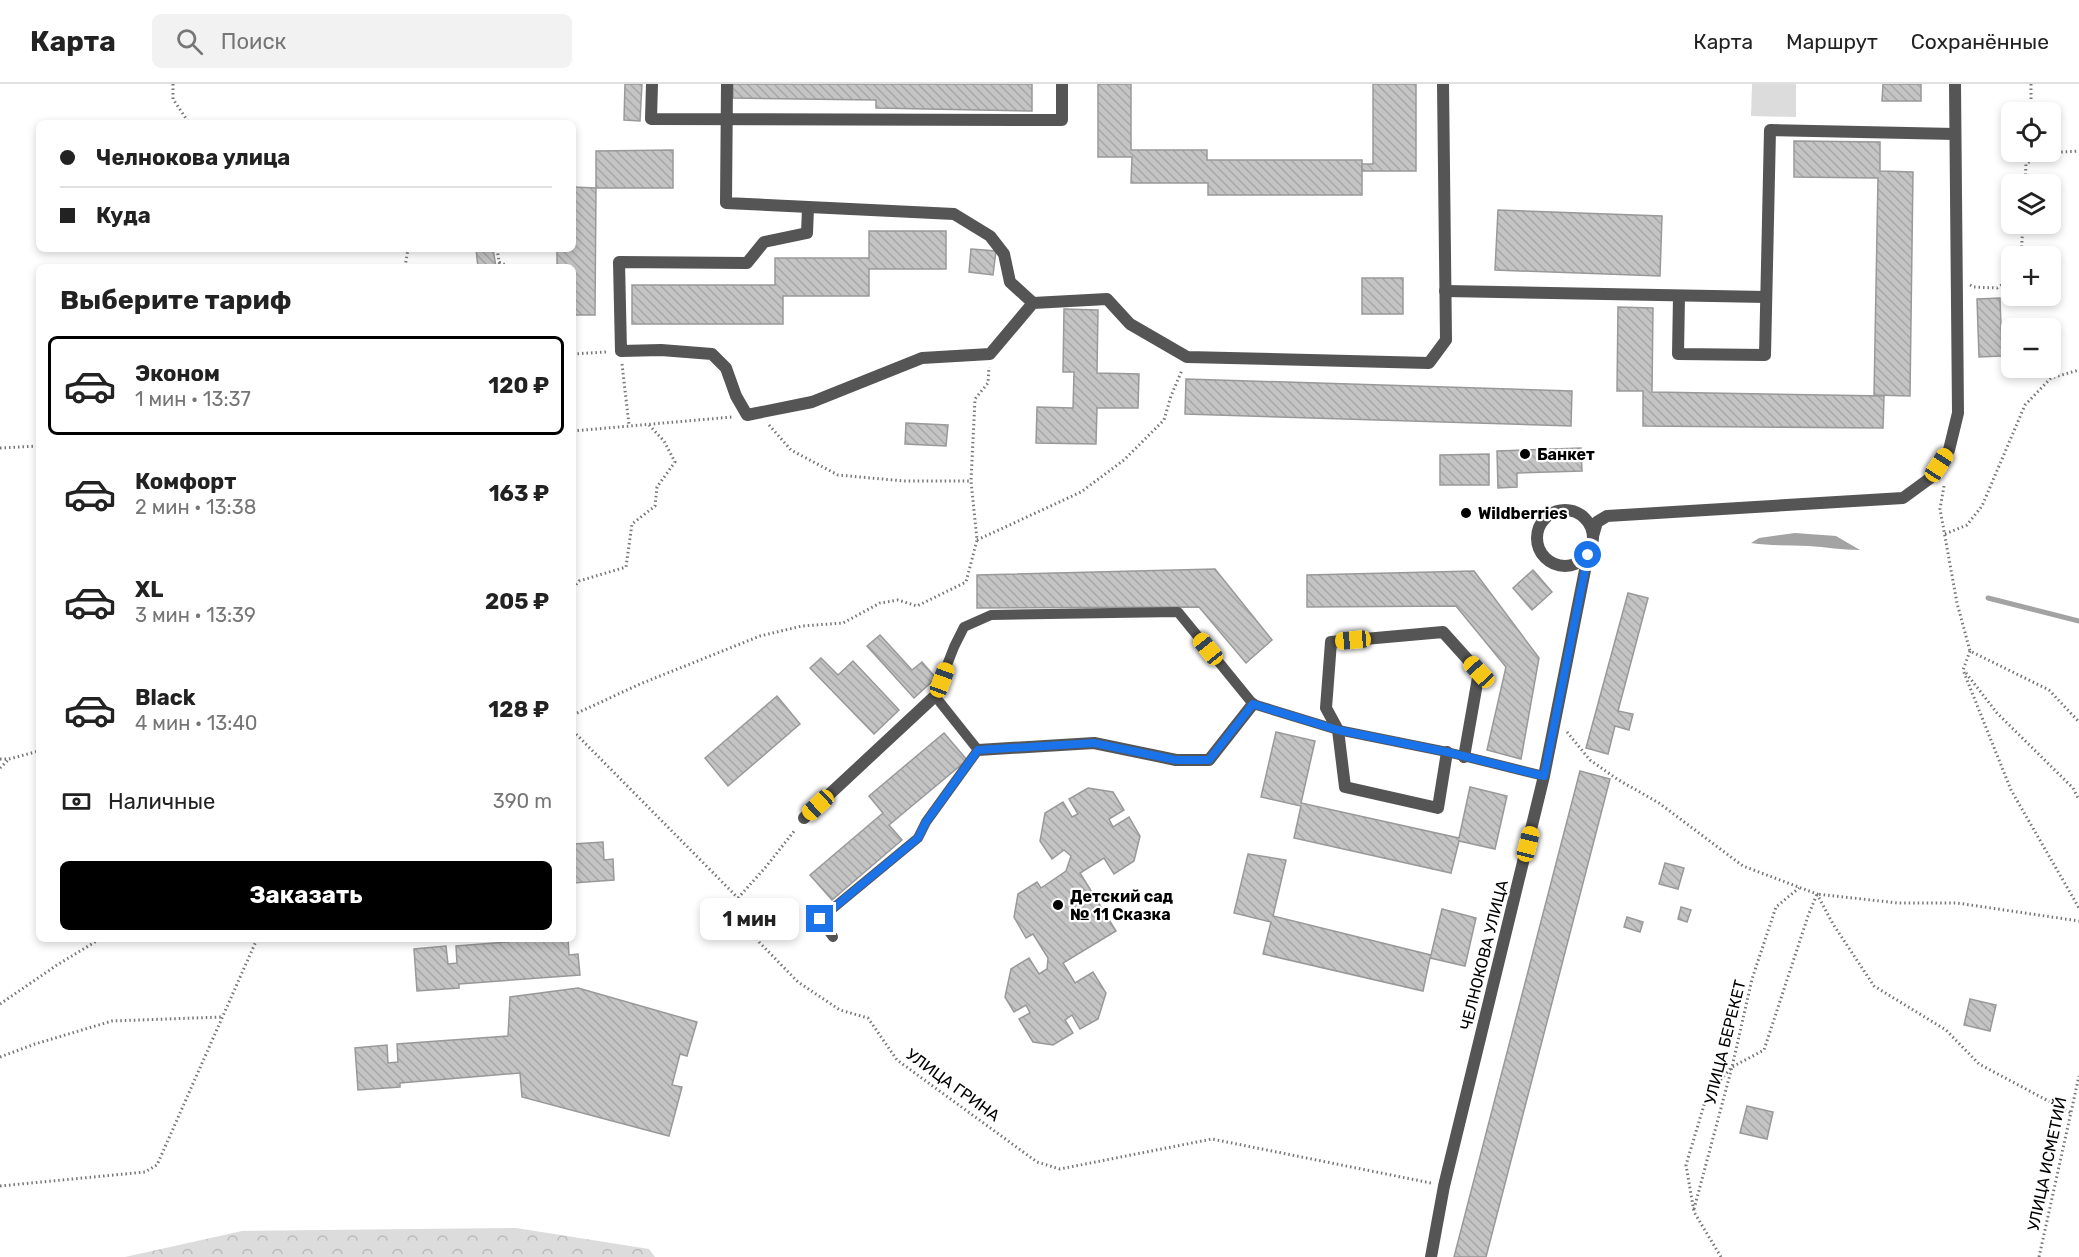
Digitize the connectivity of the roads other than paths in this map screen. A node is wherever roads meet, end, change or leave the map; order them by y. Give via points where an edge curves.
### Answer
1 (652, 84) edge
2 (726, 84) edge
3 (1062, 84) edge
4 (1443, 84) edge
5 (1955, 84) edge
6 (726, 119) junction
7 (1955, 134) junction
8 (808, 208) junction
9 (1445, 291) junction
10 (1679, 296) junction
11 (1766, 297) junction
12 (1033, 303) junction
13 (1593, 536) junction
14 (1588, 555) junction
15 (936, 696) junction
16 (1253, 704) junction
17 (1338, 730) junction
18 (978, 750) junction
19 (1447, 752) junction
20 (1464, 757) junction
21 (1544, 776) junction
22 (804, 818) road end
23 (833, 937) dead end
24 (1431, 1257) edge

1 - 6 street via 651,118
2 - 6 street
3 - 6 street via 1062,120
4 - 9 street
5 - 7 street
6 - 8 street via 726,203
7 - 11 street via 1770,130
7 - 13 street via 1958,413 1949,450 1929,479 1903,498 1607,516 1597,522
8 - 12 street via 954,214 990,236 1004,254 1010,282
8 - 12 street via 807,233 764,242 747,263 619,262 621,351 712,354 726,368 747,415 812,402 922,358 990,354
9 - 10 street
9 - 12 street via 1446,340 1429,363 1187,357 1130,324 1107,299
10 - 11 street
10 - 11 street via 1678,354 1765,355
13 - 14 street
13 - 14 street via 1586,519 1570,510 1551,513 1538,526 1537,545 1541,554 1555,565 1574,565
14 - 21 street, ЧЕЛНОКОВА УЛИЦА
15 - 16 lane via 964,627 991,615 1179,612
15 - 18 lane
15 - 22 street
16 - 17 lane
16 - 18 street via 1209,760 1176,760 1094,743
17 - 19 lane
17 - 19 street via 1345,787 1438,807
17 - 20 street via 1326,708 1331,642 1443,632 1479,672
18 - 23 lane via 918,838 820,919
19 - 20 lane
20 - 21 lane
21 - 24 street, ЧЕЛНОКОВА УЛИЦА via 1444,1186

